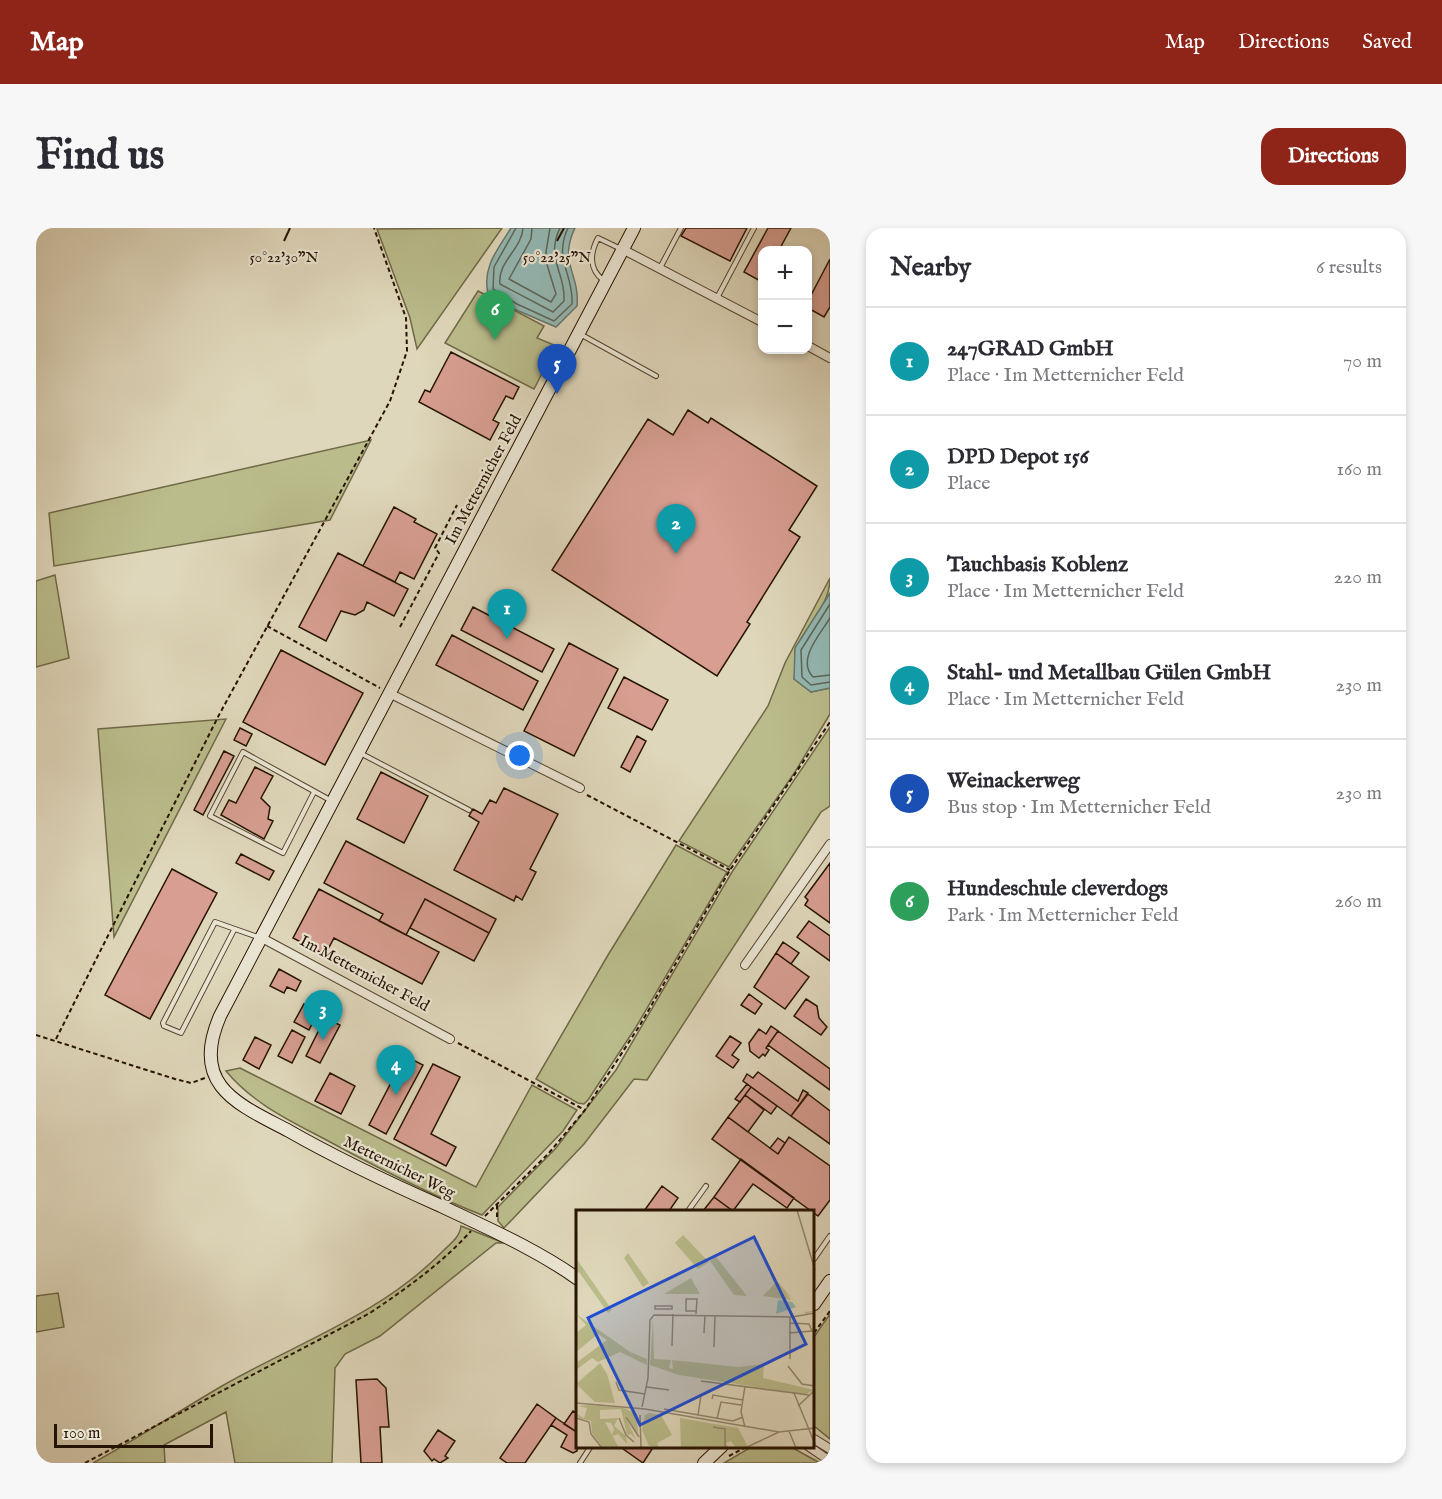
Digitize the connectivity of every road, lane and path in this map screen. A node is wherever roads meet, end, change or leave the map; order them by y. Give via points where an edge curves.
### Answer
1 (374, 228) edge
2 (634, 228) edge
3 (681, 228) edge
4 (754, 228) edge
5 (624, 250) junction
6 (660, 269) junction
7 (606, 281) junction
8 (717, 298) junction
9 (758, 320) edge
10 (579, 333) junction
11 (812, 348) edge
12 (830, 357) edge
13 (656, 376) dead end
14 (457, 505) dead end
15 (429, 549) dead end
16 (435, 549) junction
17 (267, 626) junction
18 (400, 627) dead end
19 (391, 694) junction
20 (830, 722) edge
21 (359, 752) junction
22 (580, 788) joint
23 (314, 792) junction
24 (333, 802) junction
25 (469, 810) dead end
26 (830, 844) edge
27 (730, 870) junction
28 (234, 930) junction
29 (261, 938) junction
30 (745, 965) dead end
31 (36, 1035) edge
32 (56, 1039) junction
33 (450, 1039) joint
34 (215, 1075) junction
35 (585, 1110) junction
36 (706, 1186) dead end
37 (497, 1205) junction
38 (689, 1210) edge
39 (478, 1223) junction
40 (493, 1231) junction
41 (830, 1236) edge
42 (815, 1256) edge
43 (576, 1278) edge
44 (830, 1281) edge
45 (815, 1301) edge
46 (830, 1311) edge
47 (815, 1330) edge
48 (815, 1440) edge
49 (590, 1448) edge
50 (711, 1448) edge
51 (744, 1448) edge
52 (811, 1448) edge
53 (830, 1449) edge
54 (739, 1450) joint
55 (723, 1453) edge
56 (830, 1461) edge
57 (85, 1463) edge
58 (580, 1463) edge
59 (703, 1463) edge

1 - 17 path via 406,318 406,351 390,401
2 - 5 street, Im Metternicher Feld
3 - 6 lane
4 - 8 lane
5 - 6 street
5 - 7 street, Im Metternicher Feld
5 - 7 lane via 598,238 592,250 593,265
6 - 8 street
7 - 10 street, Im Metternicher Feld
8 - 9 street
10 - 13 lane
10 - 19 street, Im Metternicher Feld
11 - 12 street
14 - 16 path
15 - 16 path
16 - 18 path via 439,553
17 - 19 path
17 - 32 path
19 - 21 street, Im Metternicher Feld
19 - 22 street
20 - 27 path
21 - 24 street, Im Metternicher Feld
21 - 25 lane
22 - 27 path via 592,799
23 - 23 lane via 283,853 210,816 243,752
23 - 24 lane
24 - 29 street, Im Metternicher Feld
26 - 30 street
27 - 35 path via 640,1025
28 - 28 lane via 215,922 164,1026 181,1033
28 - 29 lane
29 - 33 street, Im Metternicher Feld
29 - 34 street, Im Metternicher Feld via 215,1028 210,1058
31 - 32 path
32 - 34 path via 191,1083
33 - 35 path
34 - 39 street, Metternicher Weg via 231,1096 299,1137
35 - 37 path
36 - 38 lane
37 - 39 path
37 - 40 path via 498,1222
39 - 40 street, Metternicher Weg
39 - 57 path via 446,1258 370,1313
40 - 43 street, Metternicher Weg
41 - 42 lane
44 - 45 street
46 - 47 path
48 - 53 street
49 - 58 lane
50 - 59 street
51 - 54 path
52 - 56 street
54 - 55 path
55 - 59 street

